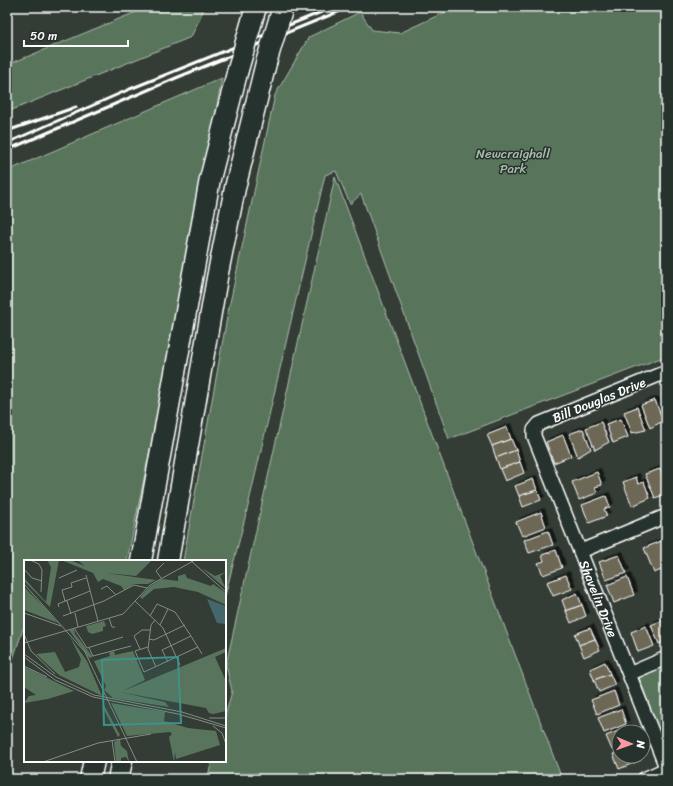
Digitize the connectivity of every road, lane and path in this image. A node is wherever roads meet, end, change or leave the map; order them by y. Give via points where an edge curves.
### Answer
1 (256, 7) edge
2 (283, 7) edge
3 (666, 372) edge
4 (534, 430) joint
5 (666, 516) edge
6 (581, 551) junction
7 (141, 560) edge
8 (168, 560) edge
9 (666, 658) edge
10 (629, 674) junction
11 (94, 762) edge
12 (122, 762) edge
13 (666, 768) edge
14 (90, 779) edge
15 (118, 779) edge
16 (644, 779) edge

1 - 7 main road, bridge via 209,186
2 - 8 main road, bridge via 266,63 237,181 220,263
3 - 4 street, Bill Douglas Drive via 539,424
4 - 6 street, Shavelin Drive via 534,436
5 - 6 street
6 - 10 street, Shavelin Drive
9 - 10 street
10 - 13 street, Shavelin Drive
11 - 14 main road
12 - 15 main road
13 - 16 street

